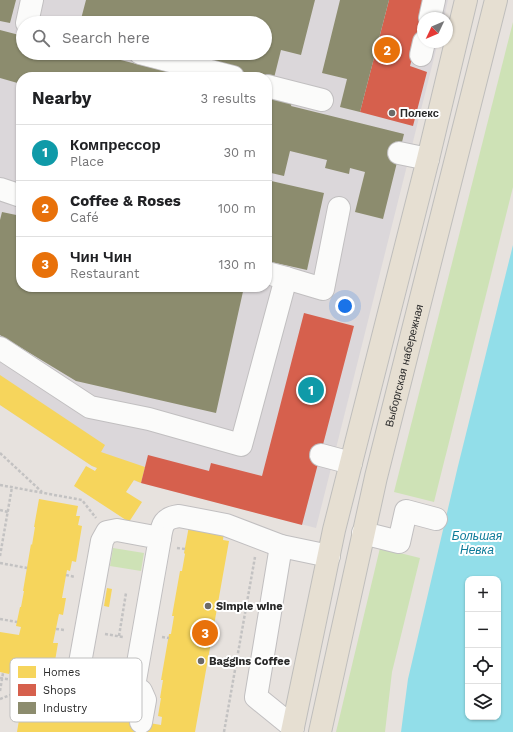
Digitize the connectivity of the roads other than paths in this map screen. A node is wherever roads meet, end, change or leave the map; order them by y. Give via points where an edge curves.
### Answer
1 (32, 0) edge
2 (434, 0) edge
3 (466, 0) edge
4 (496, 0) edge
5 (431, 12) edge
6 (29, 16) edge
7 (167, 60) edge
8 (214, 72) edge
9 (272, 87) edge
10 (322, 100) dead end
11 (399, 153) dead end
12 (428, 159) junction
13 (0, 189) edge
14 (16, 194) edge
15 (339, 208) dead end
16 (276, 275) edge
17 (0, 348) edge
18 (321, 454) dead end
19 (351, 463) junction
20 (436, 519) dead end
21 (363, 533) junction
22 (160, 538) junction
23 (281, 546) junction
24 (329, 556) junction
25 (81, 658) edge
26 (139, 658) edge
27 (142, 693) edge
28 (142, 716) edge
29 (293, 729) edge
30 (320, 732) edge

1 - 6 lane
2 - 5 lane
3 - 12 main road
4 - 21 main road, Выборгская набережная
7 - 8 lane
9 - 10 lane
11 - 12 lane
12 - 19 main road
13 - 14 lane
15 - 16 lane via 323,289
16 - 17 lane via 241,445 149,419 90,407
18 - 19 lane
19 - 24 main road
20 - 21 lane via 406,511 399,542
21 - 30 main road, Выборгская набережная
22 - 23 lane via 166,522 171,517 179,516 226,524
22 - 25 lane via 117,530 107,532 102,541
22 - 26 lane
23 - 24 lane
23 - 29 lane via 256,697
24 - 29 main road
27 - 28 lane via 145,700

